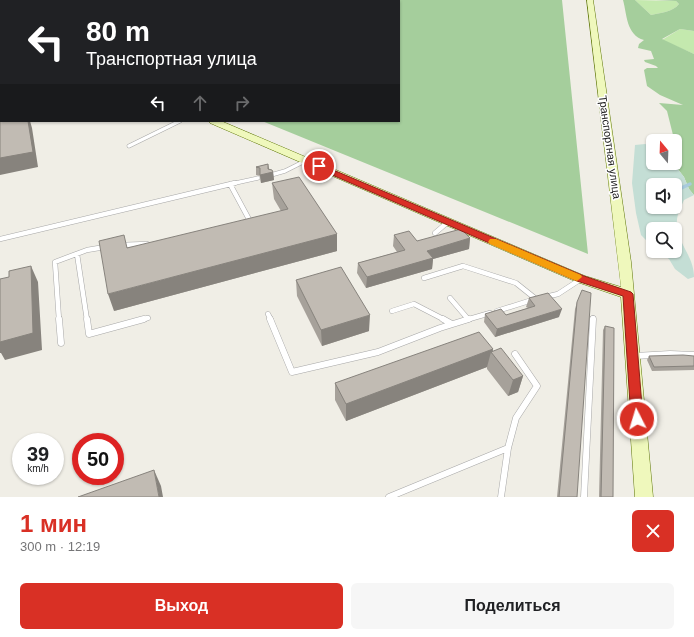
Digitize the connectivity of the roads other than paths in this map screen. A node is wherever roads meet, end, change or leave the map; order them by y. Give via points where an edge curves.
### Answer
1 (590, 0) edge
2 (178, 122) edge
3 (215, 122) edge
4 (129, 146) dead end
5 (305, 161) junction
6 (271, 175) edge
7 (258, 178) edge
8 (230, 184) junction
9 (448, 222) junction
10 (244, 225) edge
11 (435, 233) dead end
12 (0, 239) edge
13 (151, 244) edge
14 (116, 246) edge
15 (109, 247) edge
16 (77, 254) junction
17 (424, 278) dead end
18 (581, 279) junction
19 (628, 294) junction
20 (450, 298) dead end
21 (536, 299) junction
22 (392, 311) dead end
23 (268, 314) dead end
24 (148, 318) dead end
25 (593, 318) dead end
26 (468, 319) junction
27 (452, 324) junction
28 (61, 343) dead end
29 (514, 354) dead end
30 (694, 355) edge
31 (632, 356) junction
32 (508, 448) junction
33 (389, 497) edge
34 (501, 497) edge
35 (584, 497) edge
36 (644, 497) edge

1 - 19 main road, Транспортная улица
2 - 4 lane
3 - 5 main road
5 - 6 lane
5 - 9 main road
7 - 8 lane
8 - 10 lane via 251,224
8 - 12 lane
9 - 11 lane
9 - 18 main road
13 - 14 lane
15 - 16 lane
16 - 24 lane via 89,334
16 - 28 lane via 55,262
17 - 21 lane via 463,266 516,283
18 - 19 main road
18 - 21 lane via 558,294
19 - 31 main road, Транспортная улица
20 - 26 lane
21 - 26 lane
22 - 27 lane via 414,304
23 - 27 lane via 292,372 378,352
25 - 35 lane
26 - 27 lane
29 - 32 lane via 538,386 516,418
30 - 31 lane
31 - 36 main road, Транспортная улица
32 - 33 lane
32 - 34 lane

